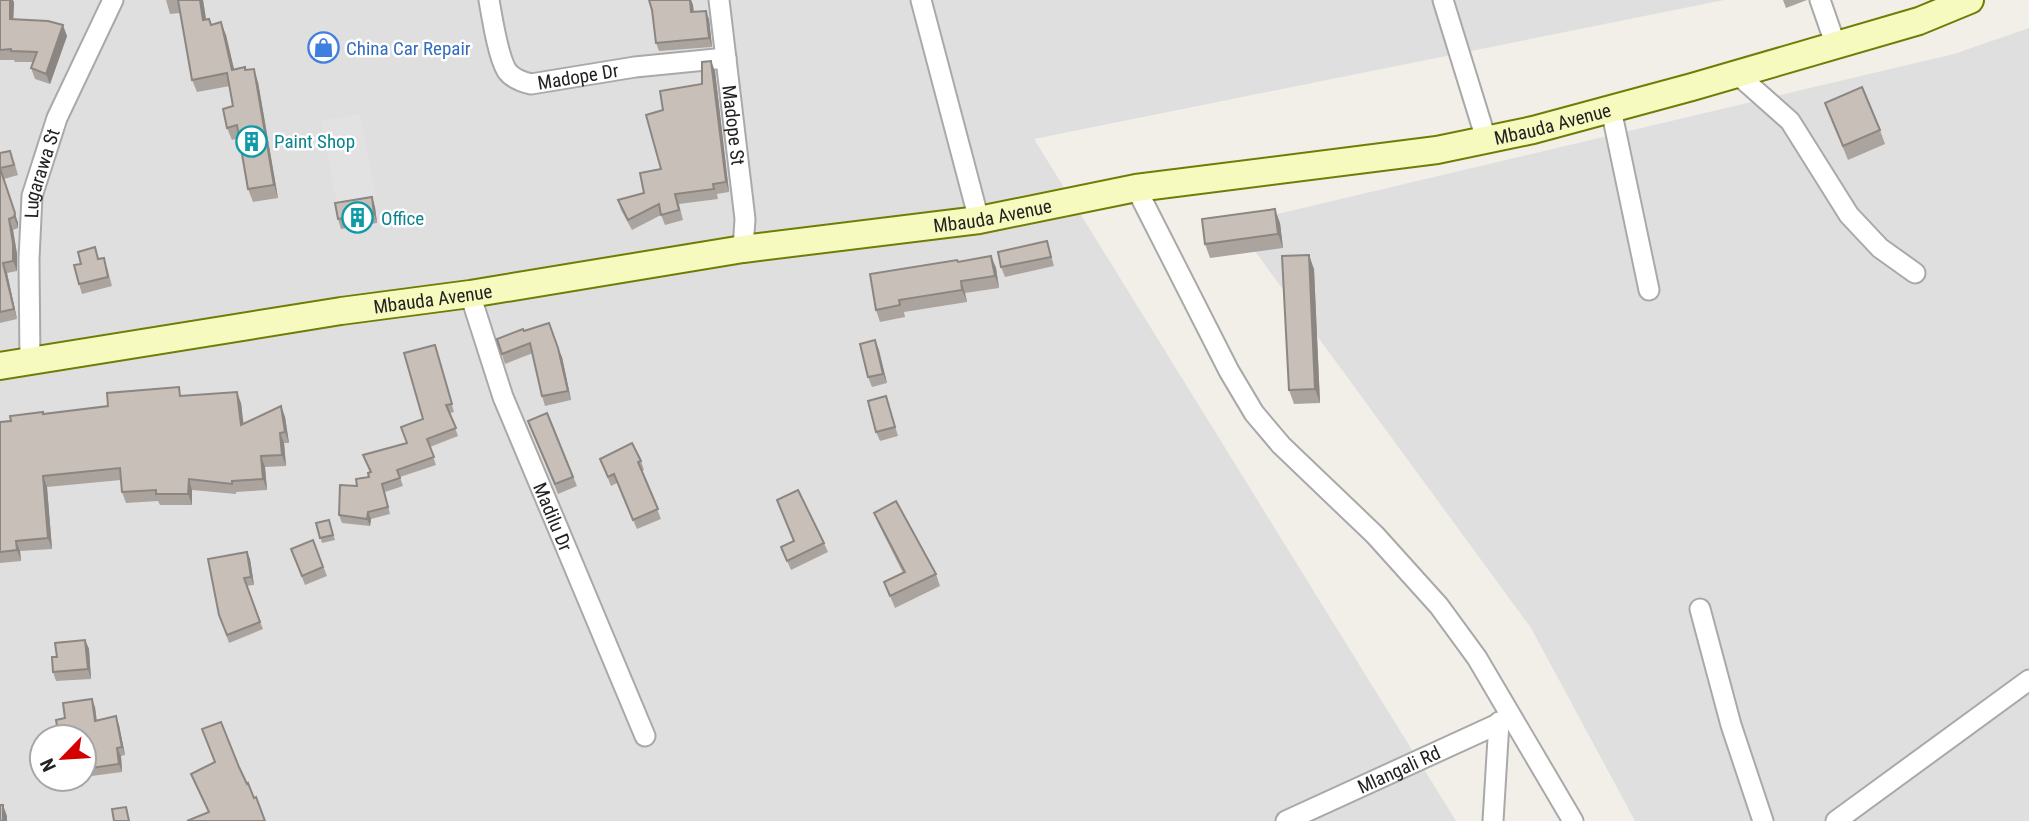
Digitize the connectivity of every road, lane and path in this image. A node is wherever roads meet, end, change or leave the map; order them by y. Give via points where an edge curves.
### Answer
1 (113, 0) edge
2 (489, 0) edge
3 (719, 0) edge
4 (921, 0) edge
5 (1443, 0) edge
6 (1820, 0) edge
7 (1956, 3) edge
8 (1836, 46) junction
9 (726, 58) junction
10 (1737, 75) junction
11 (1611, 109) junction
12 (1486, 139) junction
13 (1136, 188) junction
14 (979, 220) junction
15 (743, 249) junction
16 (1914, 273) dead end
17 (1649, 290) dead end
18 (470, 294) junction
19 (30, 361) junction
20 (0, 366) edge
21 (1700, 609) dead end
22 (2029, 680) edge
23 (1505, 720) junction
24 (645, 736) dead end
25 (1286, 821) edge
26 (1493, 821) edge
27 (1573, 821) edge
28 (1763, 821) edge
29 (1836, 821) edge

1 - 19 street, Lugarawa St via 57,118 32,195
2 - 9 street, Madope Dr via 507,70 531,84
3 - 9 street, Madope St
4 - 14 street
5 - 12 street
6 - 8 street
7 - 8 street, Mbauda Avenue via 1919,21
8 - 10 street, Mbauda Avenue
9 - 15 street, Madope St via 745,219
10 - 11 street, Mbauda Avenue
10 - 16 street via 1790,121 1849,215 1880,248
11 - 12 street, Mbauda Avenue
11 - 17 street
12 - 13 street, Mbauda Avenue via 1437,150
13 - 14 street, Mbauda Avenue
13 - 23 street via 1254,413 1439,606 1477,658
14 - 15 street, Mbauda Avenue
15 - 18 street, Mbauda Avenue
18 - 19 street, Mbauda Avenue
18 - 24 street, Madilu Dr via 503,397
19 - 20 street, Mbauda Avenue
21 - 28 street
22 - 29 street
23 - 25 street, Mlangali Rd
23 - 26 street
23 - 27 street

